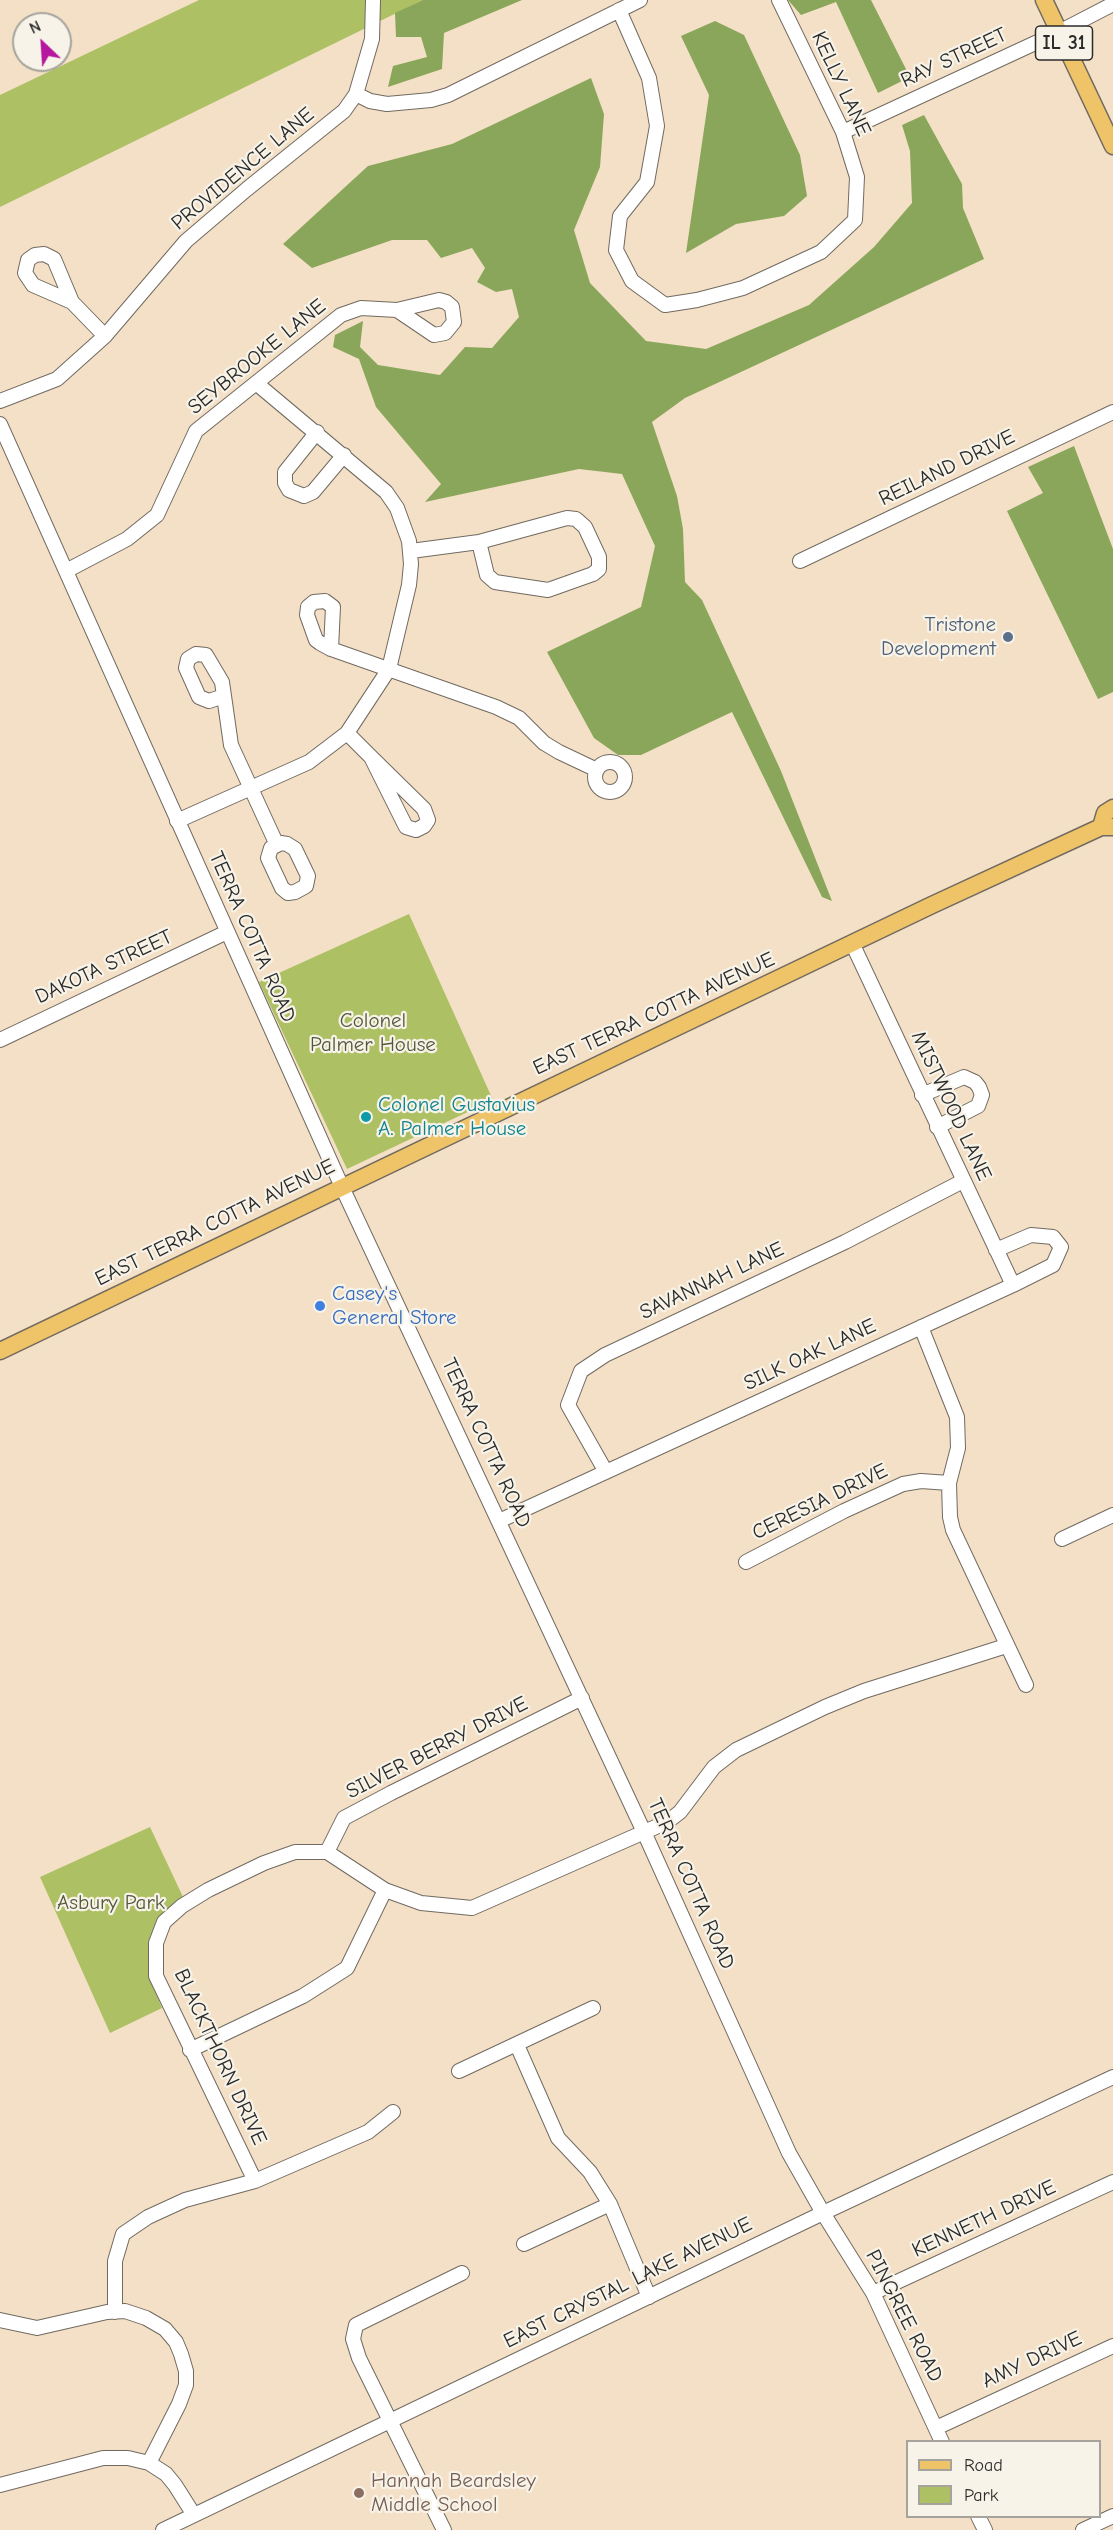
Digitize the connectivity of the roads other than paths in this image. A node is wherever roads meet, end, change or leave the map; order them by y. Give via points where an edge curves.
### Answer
1 (373, 0) edge
2 (640, 0) edge
3 (779, 0) edge
4 (1044, 0) edge
5 (1113, 4) edge
6 (620, 10) junction
7 (1059, 33) junction
8 (356, 93) junction
9 (843, 132) junction
10 (1113, 146) edge
11 (72, 302) dead end
12 (398, 309) dead end
13 (105, 336) junction
14 (256, 382) junction
15 (0, 401) edge
16 (1113, 412) edge
17 (0, 424) edge
18 (317, 432) junction
19 (344, 455) junction
20 (479, 542) junction
21 (411, 551) junction
22 (800, 561) dead end
23 (66, 571) junction
24 (331, 649) dead end
25 (389, 669) junction
26 (224, 696) dead end
27 (347, 733) junction
28 (371, 757) junction
29 (597, 770) dead end
30 (251, 786) junction
31 (1113, 808) edge
32 (177, 821) junction
33 (1107, 827) edge
34 (277, 845) dead end
35 (227, 932) junction
36 (852, 944) junction
37 (0, 1040) edge
38 (922, 1095) junction
39 (937, 1126) junction
40 (963, 1182) junction
41 (342, 1187) junction
42 (996, 1250) junction
43 (1013, 1285) junction
44 (921, 1327) junction
45 (0, 1351) edge
46 (606, 1472) junction
47 (949, 1483) junction
48 (1113, 1515) edge
49 (499, 1521) junction
50 (1062, 1539) dead end
51 (746, 1562) dead end
52 (1006, 1646) junction
53 (1026, 1685) dead end
54 (582, 1698) junction
55 (644, 1832) junction
56 (327, 1852) junction
57 (385, 1890) junction
58 (593, 2008) dead end
59 (517, 2044) junction
60 (190, 2050) junction
61 (459, 2071) dead end
62 (1113, 2077) edge
63 (393, 2112) dead end
64 (255, 2181) junction
65 (1113, 2182) edge
66 (609, 2204) junction
67 (823, 2213) junction
68 (524, 2244) dead end
69 (462, 2273) dead end
70 (873, 2293) junction
71 (649, 2297) junction
72 (115, 2312) junction
73 (0, 2320) edge
74 (1113, 2346) edge
75 (391, 2421) junction
76 (936, 2428) junction
77 (941, 2440) edge
78 (149, 2463) junction
79 (0, 2485) edge
80 (194, 2515) junction
81 (1113, 2516) edge
82 (163, 2530) edge
83 (444, 2530) edge
84 (1083, 2530) edge

1 - 8 street, PROVIDENCE LANE via 372,39
2 - 6 street
3 - 9 street, KELLY LANE
4 - 7 main road, IL 31
5 - 7 street, RAY STREET
6 - 8 street via 431,100 387,104
6 - 9 street, KELLY LANE via 649,78 657,126 647,182 620,216 616,250 632,281 665,304 743,288 821,252 855,220 857,177
7 - 9 street, RAY STREET
7 - 10 main road, IL 31
8 - 13 street, PROVIDENCE LANE via 344,111 186,241
11 - 13 street
12 - 14 street, SEYBROOKE LANE via 369,307 340,315
13 - 15 street, PROVIDENCE LANE via 57,379
14 - 18 street
14 - 23 street, SEYBROOKE LANE via 196,431 157,515 128,539
16 - 22 street, REILAND DRIVE
17 - 23 street, TERRA COTTA ROAD
18 - 19 street
18 - 19 street via 285,472 285,483 292,492 304,496 313,492
19 - 21 street via 392,500
20 - 20 street via 485,570 495,582 552,590 593,574 600,565 585,527 580,520 571,518
20 - 21 street
21 - 25 street via 409,585
23 - 32 street, TERRA COTTA ROAD
24 - 25 street
25 - 27 street
25 - 29 street via 519,718 544,743
26 - 30 street via 231,745
27 - 28 street
27 - 30 street via 309,762
28 - 28 street via 405,827 416,830 424,826 428,820 424,809
30 - 32 street
30 - 34 street
31 - 33 main road, EAST TERRA COTTA AVENUE via 1105,813
32 - 35 street, TERRA COTTA ROAD
33 - 36 main road, EAST TERRA COTTA AVENUE
35 - 37 street, DAKOTA STREET
35 - 41 street, TERRA COTTA ROAD
36 - 38 street, MISTWOOD LANE
36 - 41 main road, EAST TERRA COTTA AVENUE
38 - 39 street, MISTWOOD LANE
38 - 39 street via 964,1077 979,1087 982,1095 978,1106
39 - 40 street, MISTWOOD LANE
40 - 42 street, MISTWOOD LANE
40 - 46 street, SAVANNAH LANE via 605,1355 581,1371 568,1405
41 - 45 main road, EAST TERRA COTTA AVENUE
41 - 49 street, TERRA COTTA ROAD
42 - 43 street, MISTWOOD LANE
42 - 43 street, SILK OAK LANE via 1031,1235 1053,1237 1061,1247 1053,1264
43 - 44 street, SILK OAK LANE
44 - 46 street, SILK OAK LANE
44 - 47 street via 957,1417 958,1448
46 - 49 street, SILK OAK LANE
47 - 51 street, CERESIA DRIVE via 903,1484
47 - 52 street via 950,1517 956,1540
48 - 50 street
49 - 54 street, TERRA COTTA ROAD
52 - 53 street
52 - 55 street via 864,1691 736,1750 714,1767 680,1812
54 - 55 street, TERRA COTTA ROAD
54 - 56 street, SILVER BERRY DRIVE via 344,1818
55 - 57 street via 472,1908 422,1903
55 - 67 street, TERRA COTTA ROAD via 789,2152
56 - 57 street
56 - 60 street, BLACKTHORN DRIVE via 295,1852 264,1863 208,1890 164,1922 156,1943 156,1976
57 - 60 street via 347,1968 303,1996
58 - 59 street
59 - 61 street
59 - 66 street via 558,2138 590,2172
60 - 64 street, BLACKTHORN DRIVE
62 - 67 street, EAST CRYSTAL LAKE AVENUE
63 - 64 street via 368,2132
64 - 72 street via 185,2200 123,2234 115,2261
65 - 70 street, KENNETH DRIVE
66 - 68 street
66 - 71 street
67 - 70 street, PINGREE ROAD
67 - 71 street, EAST CRYSTAL LAKE AVENUE
69 - 75 street via 356,2325 353,2339 359,2358
70 - 76 street, PINGREE ROAD
71 - 75 street, EAST CRYSTAL LAKE AVENUE
72 - 73 street via 37,2328
72 - 78 street via 133,2313 165,2329 176,2342 186,2371 183,2395
74 - 76 street, AMY DRIVE
75 - 80 street, EAST CRYSTAL LAKE AVENUE
75 - 83 street
76 - 77 street, PINGREE ROAD
78 - 79 street via 103,2458
78 - 80 street via 166,2474
80 - 82 street, EAST CRYSTAL LAKE AVENUE
81 - 84 street

